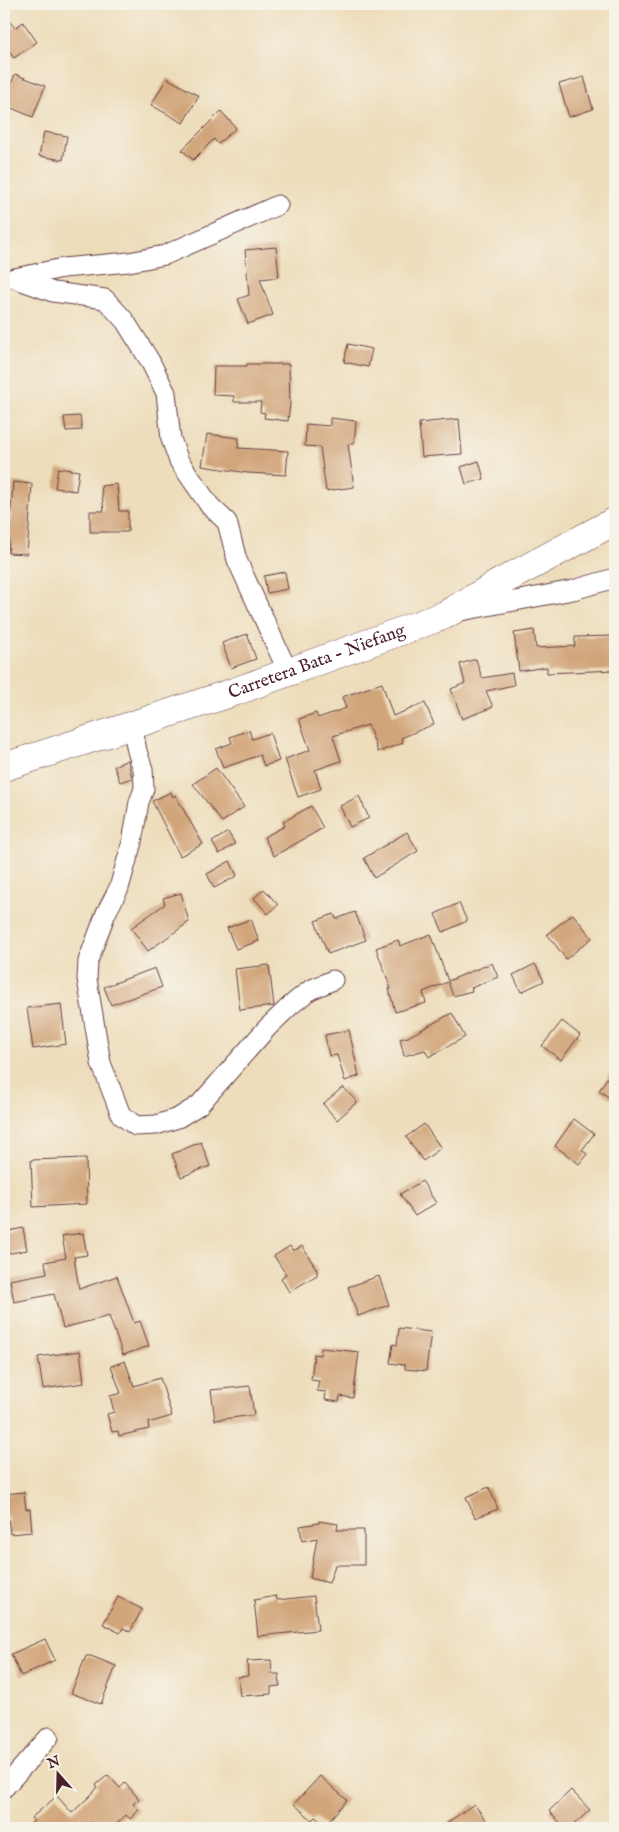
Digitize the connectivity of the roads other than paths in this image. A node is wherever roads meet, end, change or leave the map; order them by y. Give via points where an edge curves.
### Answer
1 (278, 205) dead end
2 (9, 279) edge
3 (615, 522) edge
4 (615, 578) edge
5 (446, 615) junction
6 (288, 672) junction
7 (132, 726) junction
8 (4, 767) edge
9 (332, 980) dead end
10 (49, 1737) dead end
11 (4, 1788) edge

1 - 2 street via 165,255 62,268
2 - 6 street via 53,292 105,299 126,321 166,393 171,439 179,461 210,506 227,522 237,560
3 - 5 main road, Carretera Bata - Niefang
4 - 5 street via 573,590
5 - 6 main road, Carretera Bata - Niefang
6 - 7 main road, Carretera Bata - Niefang
7 - 8 main road, Carretera Bata - Niefang
7 - 9 street via 143,768 144,789 119,888 88,960 87,979 101,1063 121,1115 136,1126 156,1125 178,1118 199,1105 291,1005 310,990
10 - 11 street

